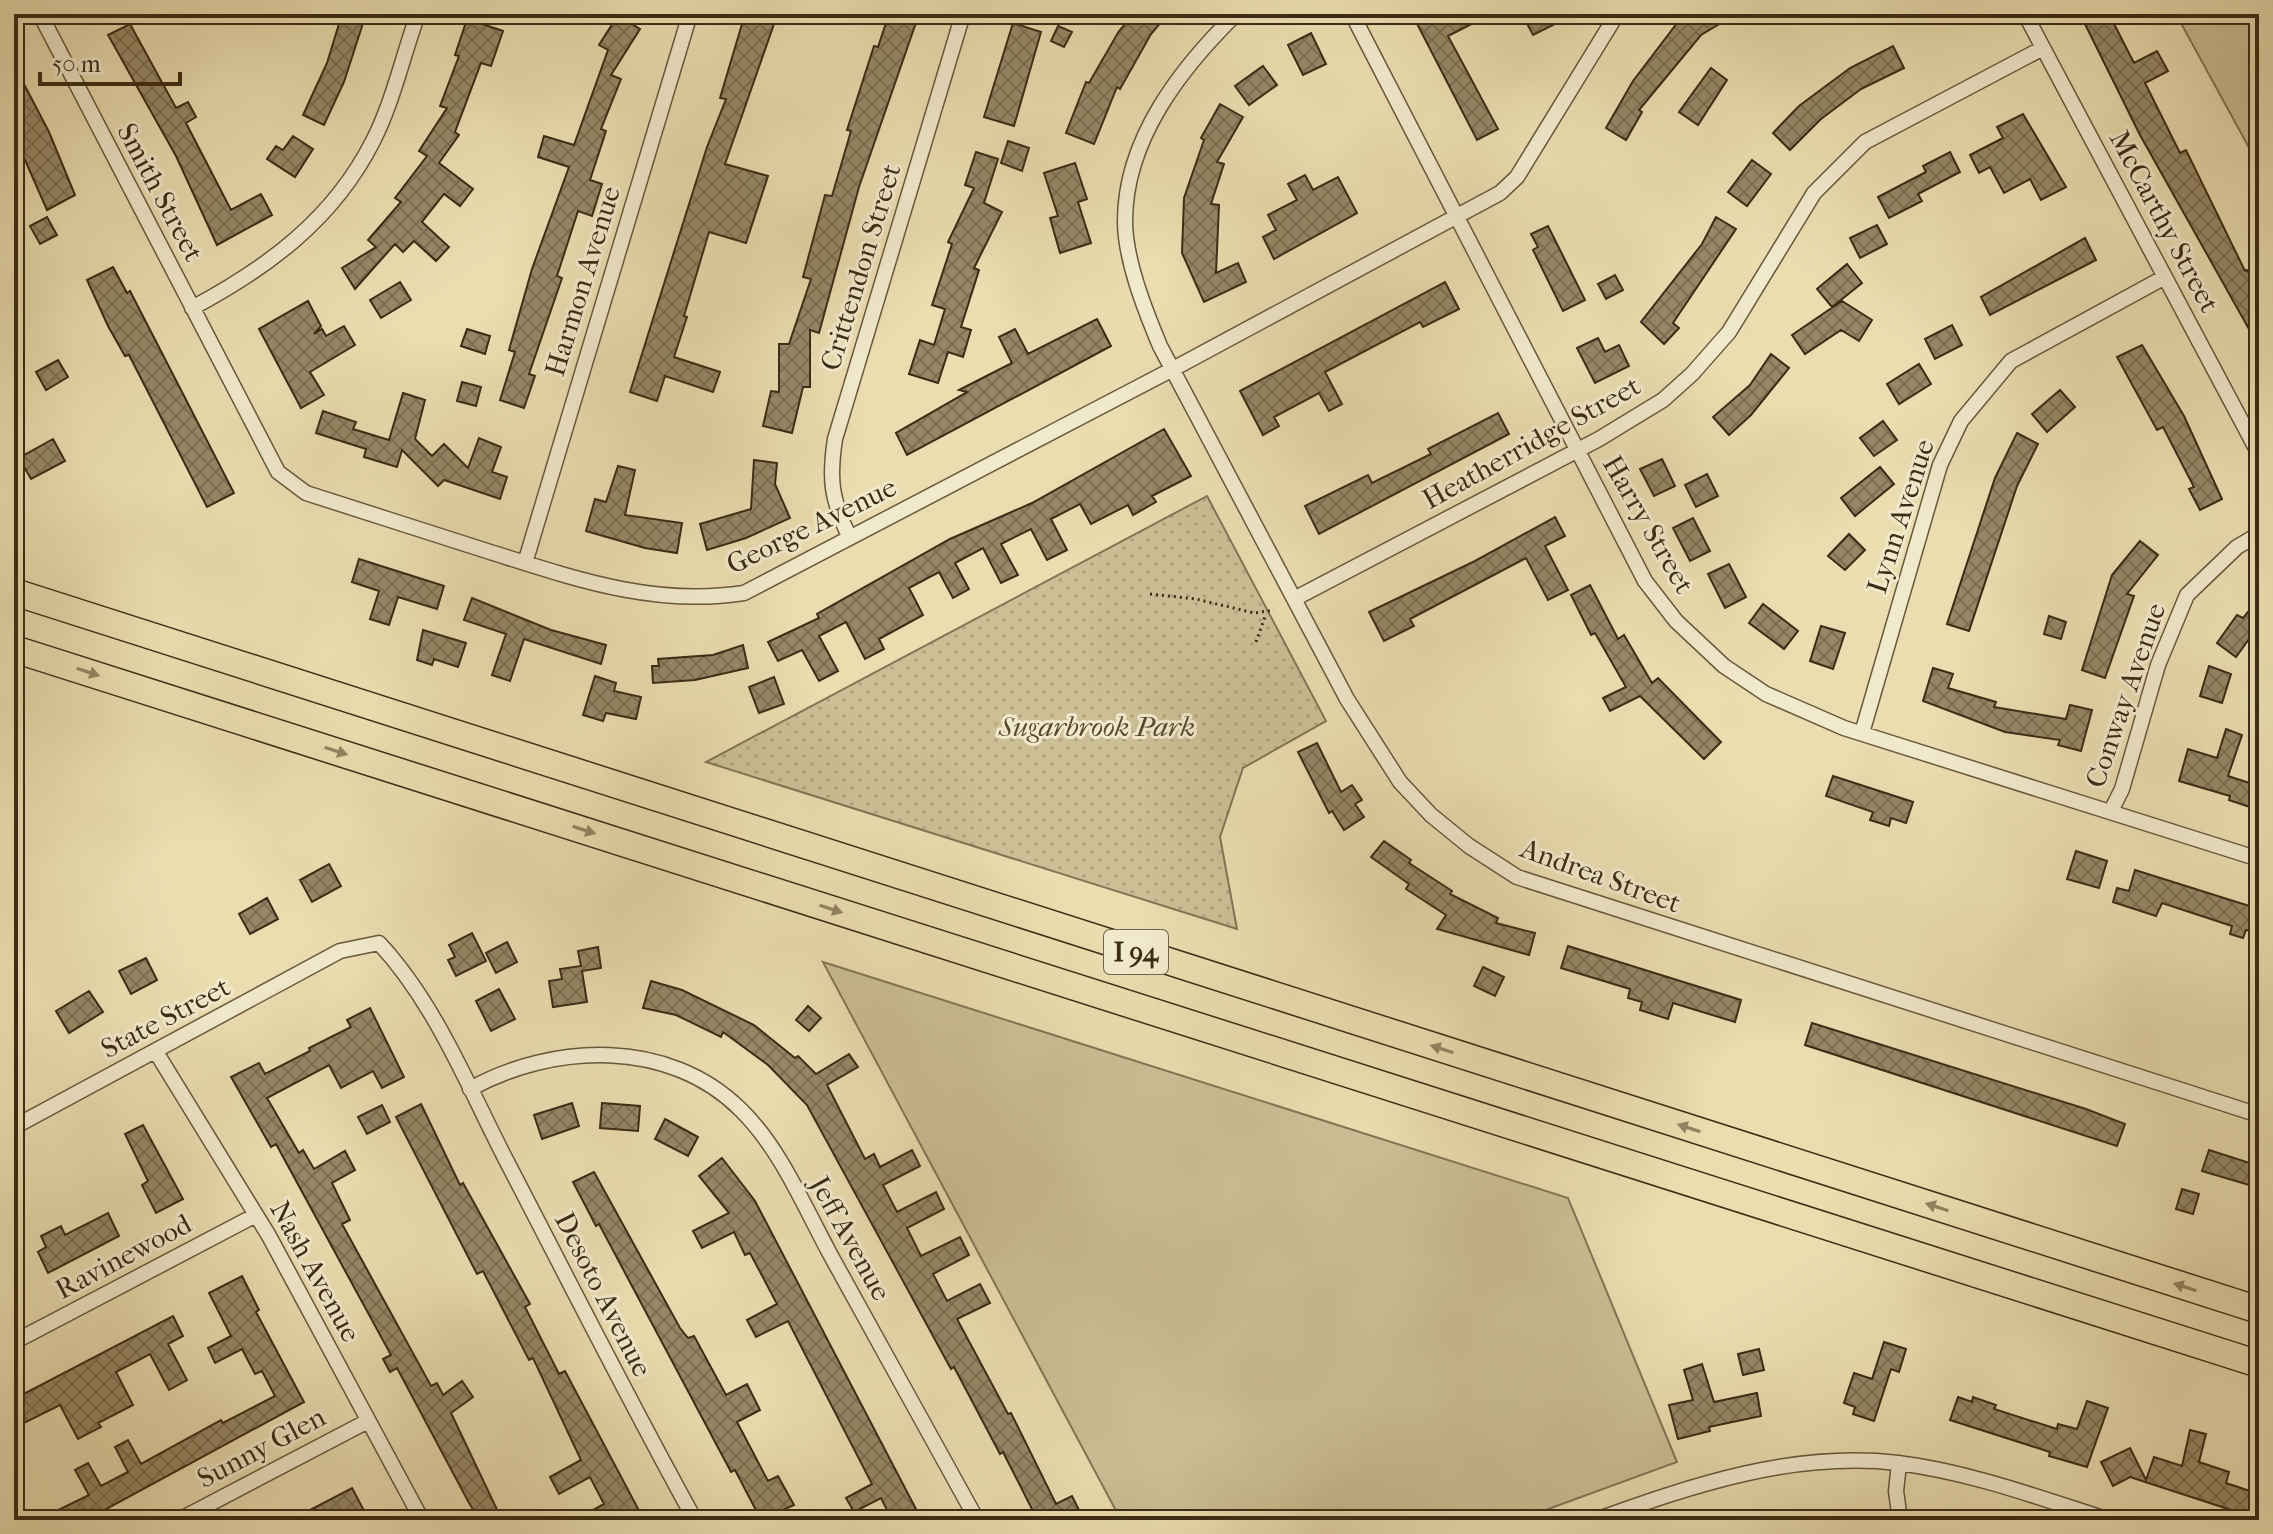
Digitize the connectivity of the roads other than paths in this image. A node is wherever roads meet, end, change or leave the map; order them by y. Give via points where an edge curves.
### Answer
1 (418, 14) edge
2 (690, 14) edge
3 (963, 14) edge
4 (1236, 14) edge
5 (1352, 14) edge
6 (1616, 14) edge
7 (2025, 14) edge
8 (44, 15) edge
9 (2043, 48) junction
10 (1458, 216) junction
11 (2165, 277) junction
12 (192, 308) junction
13 (1173, 369) junction
14 (1576, 450) junction
15 (2259, 454) edge
16 (2259, 534) edge
17 (849, 536) junction
18 (525, 563) junction
19 (14, 592) edge
20 (1294, 599) junction
21 (14, 649) edge
22 (1862, 733) junction
23 (2111, 811) junction
24 (2259, 859) edge
25 (340, 951) joint
26 (156, 1052) junction
27 (470, 1089) junction
28 (2259, 1115) edge
29 (14, 1127) edge
30 (256, 1215) junction
31 (2259, 1310) edge
32 (14, 1342) edge
33 (2259, 1364) edge
34 (368, 1421) junction
35 (1899, 1464) junction
36 (179, 1520) edge
37 (422, 1520) edge
38 (695, 1520) edge
39 (977, 1520) edge
40 (1596, 1520) edge
41 (1900, 1520) edge
42 (2109, 1520) edge

1 - 12 street via 373,141 337,196 285,252
2 - 18 street, Harmon Avenue
3 - 17 street, Crittendon Street via 835,439 829,477
4 - 13 street, Andrea Street via 1172,84 1133,172 1125,222 1132,261 1143,304
5 - 10 street, Harry Street
6 - 10 street, George Avenue via 1517,177
7 - 9 street, McCarthy Street
8 - 12 street, Smith Street
9 - 11 street, McCarthy Street
9 - 14 street, Heatherridge Street via 1865,142 1814,193 1729,332 1692,374 1663,400
10 - 13 street, George Avenue
10 - 14 street, Harry Street
11 - 15 street, McCarthy Street
11 - 22 street, Lynn Avenue via 2011,361 1961,421 1940,465
12 - 18 street, George Avenue via 278,472 306,493
13 - 17 street, George Avenue
13 - 20 street, Andrea Street
14 - 20 street, Heatherridge Street
14 - 22 street, Harry Street via 1645,581 1676,621 1724,666 1766,694
16 - 23 street, Conway Avenue via 2237,547 2187,595 2158,665
17 - 18 street, George Avenue via 744,593 706,598 666,598 603,587
31 -> 19 highway, I 94
20 - 28 street, Andrea Street via 1347,699 1400,782 1469,846 1517,877
21 -> 33 highway, I 94
22 - 23 street, Harry Street
23 - 24 street, Harry Street
25 - 26 street, State Street
25 - 27 street, Desoto Avenue via 379,943 399,965
26 - 29 street, State Street
26 - 30 street, Nash Avenue
27 - 38 street, Desoto Avenue
27 - 39 street, Jeff Avenue via 562,1055 614,1054 701,1080 741,1110 782,1166
30 - 32 street, Ravinewood
30 - 34 street, Nash Avenue
34 - 36 street, Sunny Glen
34 - 37 street, Nash Avenue
35 - 40 street via 1812,1462 1745,1473
35 - 41 street
35 - 42 street via 1987,1482

